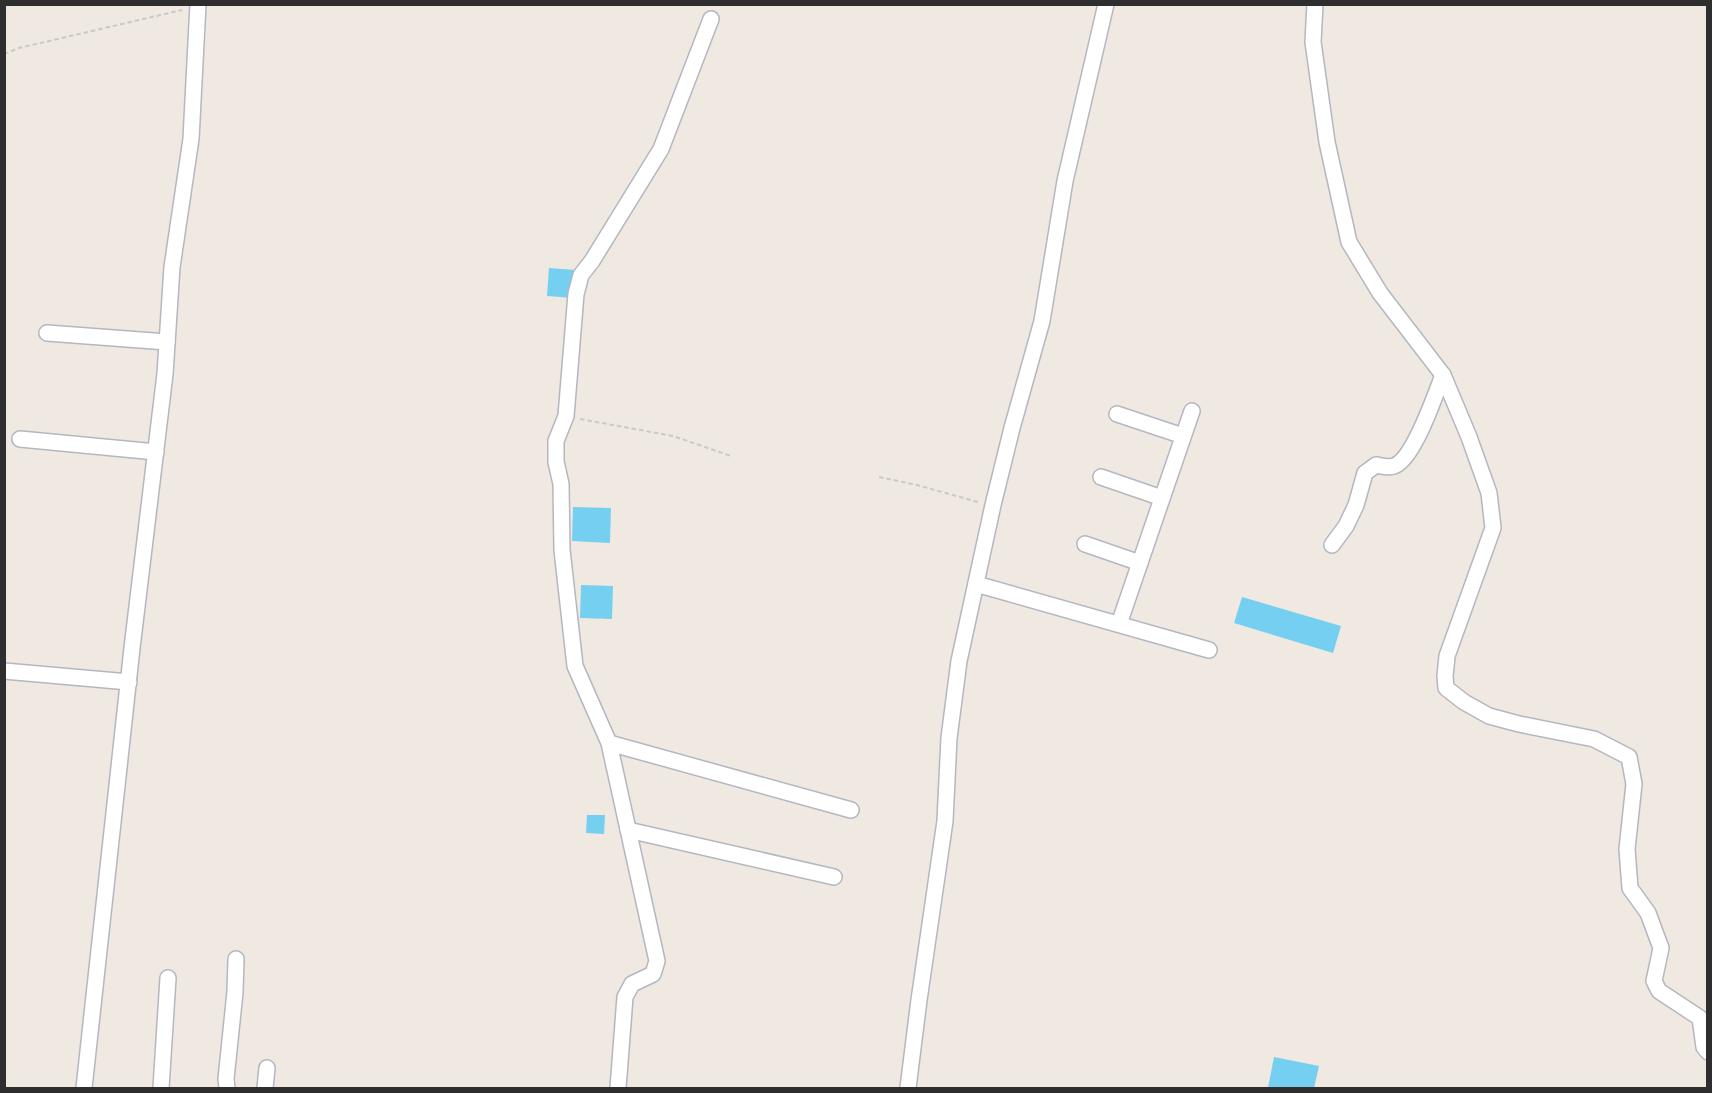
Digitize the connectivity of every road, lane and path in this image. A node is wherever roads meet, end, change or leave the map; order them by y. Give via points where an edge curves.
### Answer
1 (1106, 4) edge
2 (1314, 4) edge
3 (199, 6) edge
4 (711, 19) dead end
5 (4, 54) edge
6 (47, 333) dead end
7 (167, 342) junction
8 (1443, 375) junction
9 (1192, 411) dead end
10 (1117, 414) dead end
11 (566, 416) junction
12 (1183, 436) junction
13 (20, 439) dead end
14 (156, 452) junction
15 (731, 456) dead end
16 (879, 477) dead end
17 (1101, 477) dead end
18 (1162, 498) junction
19 (993, 505) junction
20 (1085, 544) dead end
21 (1332, 545) dead end
22 (1140, 563) junction
23 (976, 584) junction
24 (1119, 624) junction
25 (1209, 650) dead end
26 (4, 671) edge
27 (129, 682) junction
28 (609, 742) junction
29 (851, 810) dead end
30 (628, 830) junction
31 (834, 877) dead end
32 (236, 959) dead end
33 (168, 978) dead end
34 (1707, 1052) edge
35 (267, 1068) dead end
36 (84, 1089) edge
37 (161, 1089) edge
38 (227, 1089) edge
39 (265, 1089) edge
40 (618, 1089) edge
41 (908, 1089) edge

1 - 19 street via 1065,181 1042,321
2 - 8 street via 1313,42 1325,130 1349,242 1380,293
3 - 5 path
3 - 7 street via 190,139 172,267
4 - 11 street via 661,149 581,275
6 - 7 street
7 - 14 street
8 - 21 street via 1421,431 1403,461 1393,467 1376,465 1365,473 1356,505
8 - 34 street via 1489,493 1493,528 1447,656 1446,688 1489,716 1594,739 1629,757 1634,784 1627,849 1630,888 1648,913 1660,948 1654,981 1659,991 1700,1018
9 - 12 street
10 - 12 street
11 - 15 path via 673,436
11 - 28 street via 556,441 556,462 575,666
12 - 18 street
13 - 14 street
14 - 27 street
16 - 19 path
17 - 18 street
18 - 22 street
19 - 23 street
20 - 22 street
22 - 24 street
23 - 24 street
23 - 41 street via 959,661 949,738 945,821
24 - 25 street
26 - 27 street
27 - 36 street
28 - 29 street
28 - 30 street
30 - 31 street
30 - 40 street via 657,961 653,974 632,984 625,996
32 - 38 street
33 - 37 street
35 - 39 street

